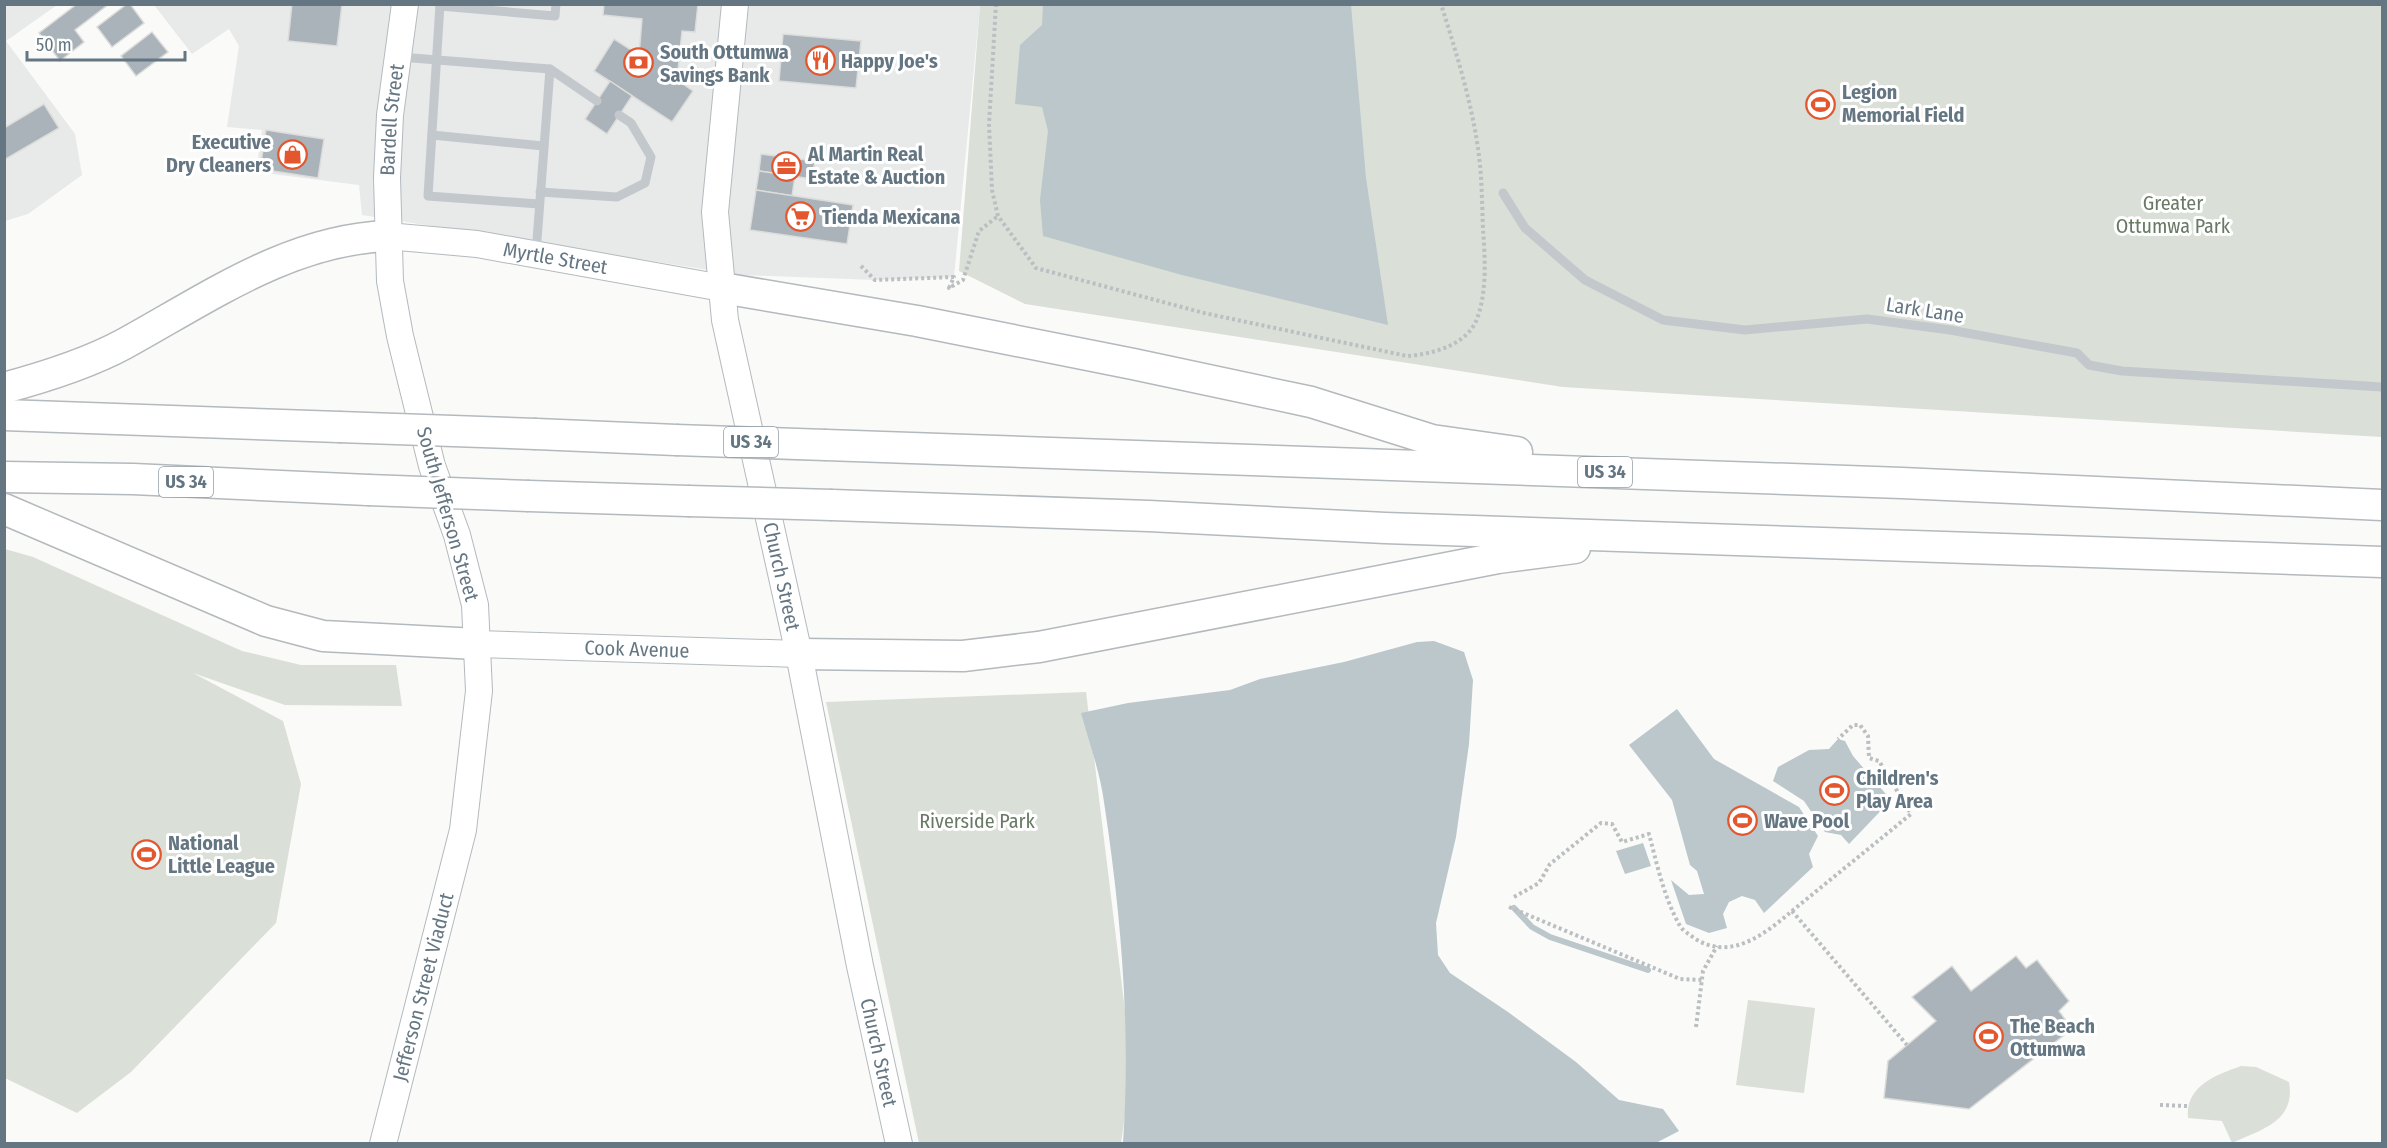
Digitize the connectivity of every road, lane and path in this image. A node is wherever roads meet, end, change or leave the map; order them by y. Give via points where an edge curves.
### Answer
1 (405, 4) edge
2 (556, 4) edge
3 (735, 4) edge
4 (996, 4) edge
5 (1441, 4) edge
6 (440, 5) edge
7 (398, 57) junction
8 (436, 60) junction
9 (550, 69) junction
10 (597, 101) dead end
11 (619, 115) dead end
12 (432, 135) junction
13 (543, 146) junction
14 (540, 192) junction
15 (1503, 193) dead end
16 (539, 204) junction
17 (998, 216) junction
18 (387, 236) junction
19 (536, 254) junction
20 (861, 266) dead end
21 (722, 288) junction
22 (2382, 387) edge
23 (4, 388) edge
24 (4, 415) edge
25 (1683, 474) junction
26 (4, 477) edge
27 (2382, 505) edge
28 (4, 509) edge
29 (1665, 536) junction
30 (2382, 562) edge
31 (477, 644) junction
32 (799, 654) junction
33 (1838, 739) dead end
34 (463, 830) joint
35 (1514, 897) dead end
36 (1509, 907) dead end
37 (1792, 911) junction
38 (1717, 946) junction
39 (1702, 980) junction
40 (1696, 1027) dead end
41 (1907, 1045) dead end
42 (2160, 1105) dead end
43 (2187, 1106) dead end
44 (383, 1143) edge
45 (899, 1143) edge

1 - 7 main road, Bardell Street
2 - 6 lane via 555,16
3 - 21 main road, Church Street via 715,212
4 - 17 path via 989,124 992,190
5 - 17 path via 1479,155 1485,263 1478,317 1449,348 1407,356 1362,348 1204,313 1036,268
6 - 8 lane
7 - 8 lane
7 - 18 main road, Bardell Street via 390,115
8 - 9 lane
8 - 12 lane
9 - 10 lane
9 - 13 lane
11 - 14 lane via 631,123 651,157 645,183 617,197
12 - 13 lane
12 - 16 lane via 428,196
13 - 14 lane
14 - 16 lane
15 - 22 lane, Lark Lane via 1526,228 1585,280 1663,320 1745,330 1867,319 2077,353 2089,365 2122,371
16 - 19 lane
17 - 20 path via 979,231 963,280 949,288 954,277 875,280
18 - 19 main road, Myrtle Street
18 - 23 highway via 360,237 289,256 215,291 122,345 54,375
18 - 31 main road, South Jefferson Street via 400,336 432,466 457,535 475,605
19 - 21 main road, Myrtle Street
21 - 25 highway via 917,321 1288,398 1432,440
21 - 32 main road, Church Street via 725,320
24 - 25 highway, US 34, bridge
25 - 27 highway, US 34
26 - 29 highway, US 34, bridge
28 - 31 highway via 266,621 323,636
29 - 30 highway, US 34
29 - 32 highway via 1498,558 1039,647 963,656
31 - 32 main road, Cook Avenue
31 - 34 main road, South Jefferson Street via 479,691
32 - 45 main road, Church Street
33 - 37 path via 1853,725 1860,725 1868,736 1869,758 1879,761 1911,814
34 - 44 main road, Jefferson Street Viaduct
35 - 38 path via 1539,883 1550,864 1593,829 1612,824 1622,842 1649,834 1664,889 1681,929 1705,945
36 - 39 path via 1680,979
37 - 38 path via 1763,935 1730,948
37 - 41 path
38 - 39 path
39 - 40 path
42 - 43 path

